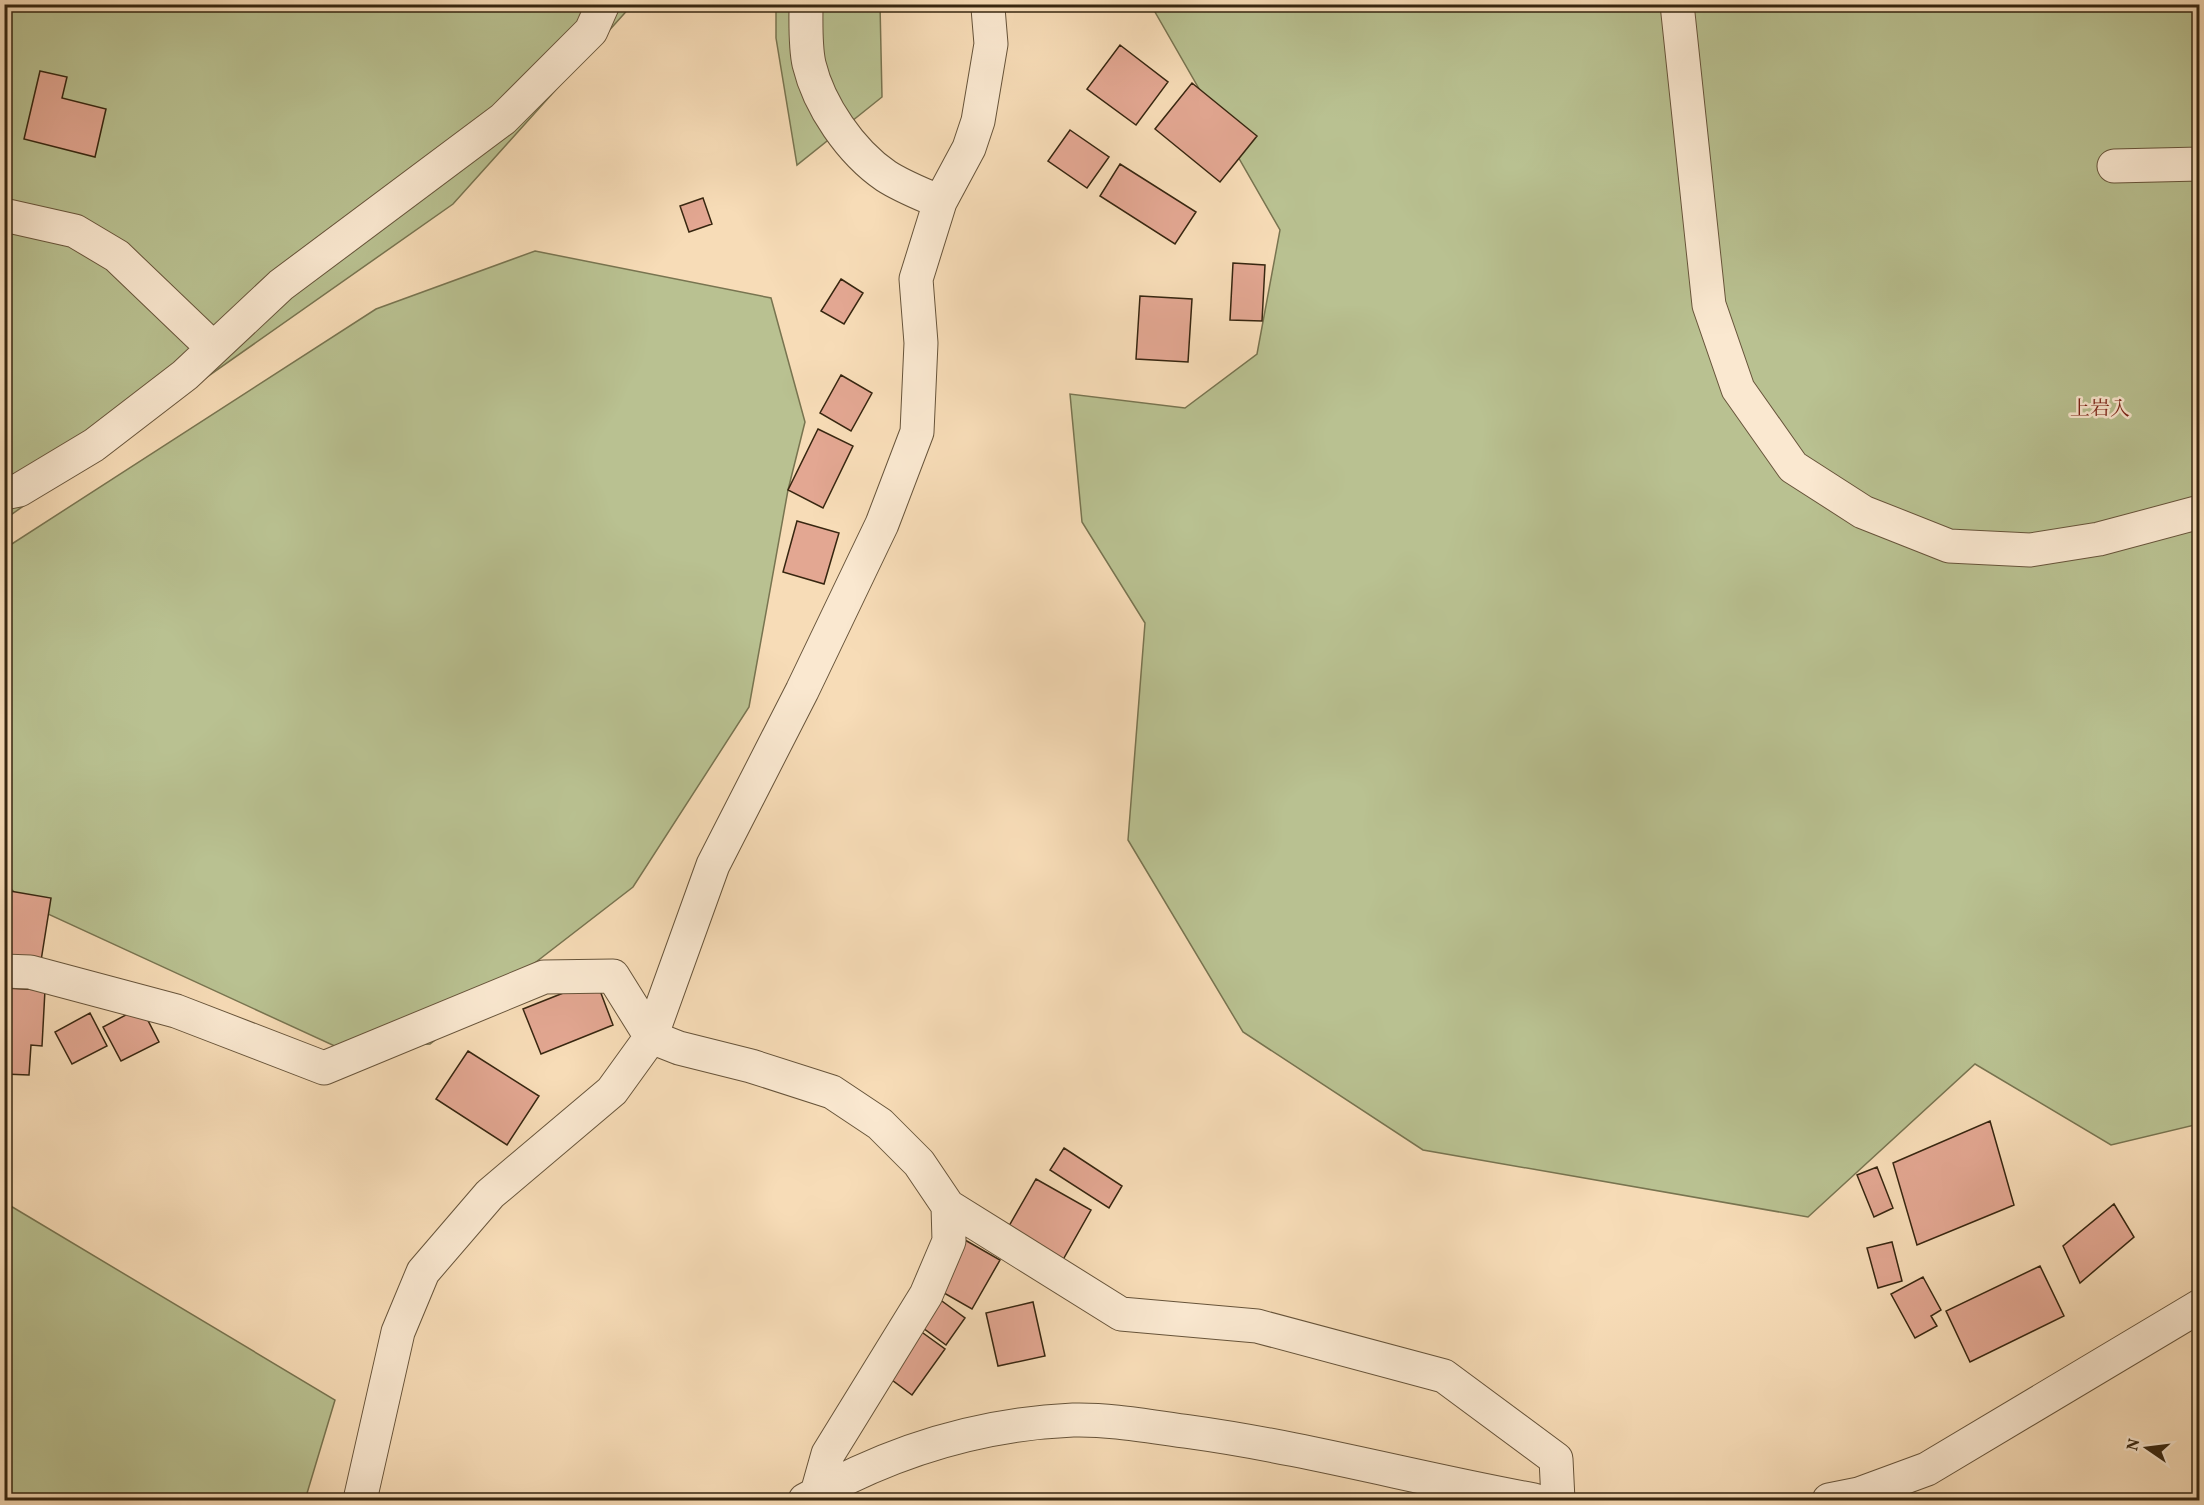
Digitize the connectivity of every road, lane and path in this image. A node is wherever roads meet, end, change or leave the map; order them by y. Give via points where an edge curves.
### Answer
1 (603, 4) edge
2 (806, 4) edge
3 (1677, 4) edge
4 (988, 8) dead end
5 (2199, 164) edge
6 (2114, 166) dead end
7 (940, 202) junction
8 (4, 215) edge
9 (213, 348) junction
10 (4, 493) edge
11 (2199, 512) edge
12 (4, 971) edge
13 (651, 1037) junction
14 (948, 1206) junction
15 (2199, 1305) edge
16 (811, 1497) edge
17 (360, 1500) edge
18 (1534, 1500) edge
19 (1558, 1500) edge
20 (1829, 1500) edge

1 - 9 street via 591,31 503,119 281,285
2 - 7 street via 809,64 837,126 866,160 886,176
3 - 11 street via 1709,305 1738,389 1793,467 1863,512 1949,546 2030,550 2099,539
4 - 7 street via 991,44 978,122 969,148
5 - 6 street
7 - 13 street via 916,279 921,343 916,432 882,524 713,865
8 - 9 street via 75,231 117,256
9 - 10 street via 185,375 94,445 19,490
12 - 13 street via 30,972 176,1011 324,1068 544,976 613,976
13 - 14 street via 832,1092 880,1124 919,1163
13 - 17 street via 612,1091 490,1194 423,1272 398,1332
14 - 16 street via 949,1241 926,1295 828,1454
14 - 19 street via 1121,1314 1257,1326 1444,1376 1556,1459
15 - 20 street via 1927,1469 1859,1494
16 - 18 street via 901,1454 962,1435 1073,1420 1254,1441

